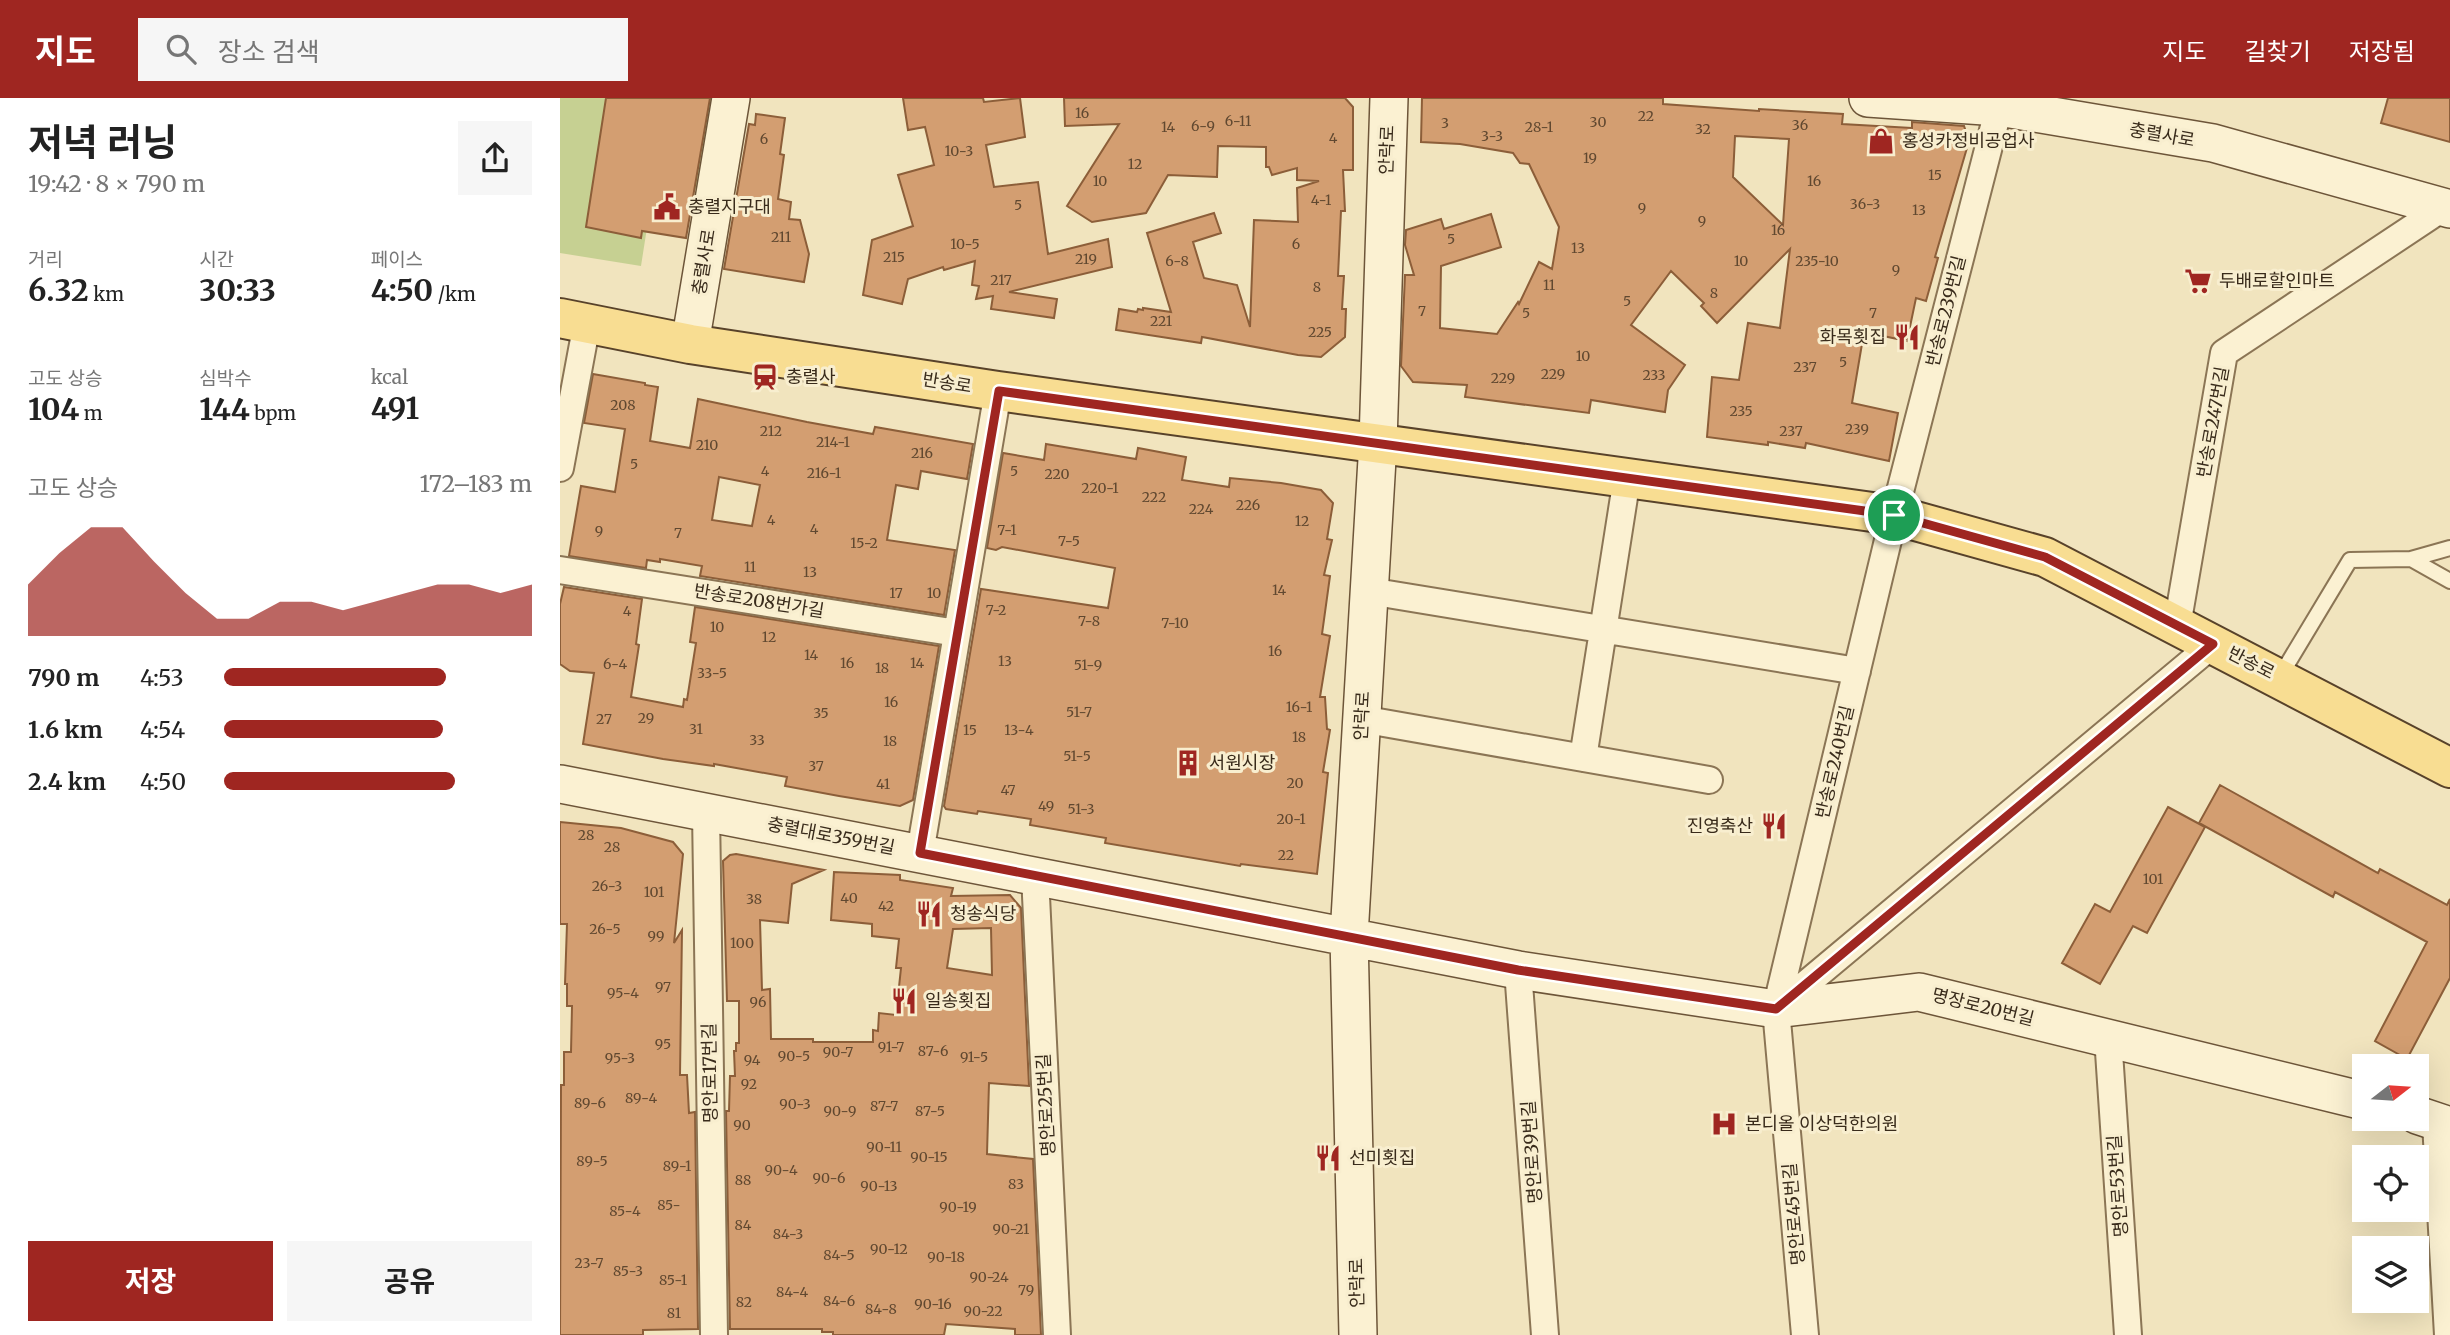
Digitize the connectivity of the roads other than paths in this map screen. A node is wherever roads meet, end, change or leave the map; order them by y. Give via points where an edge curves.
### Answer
1 (732, 98) edge
2 (1389, 98) edge
3 (1868, 98) edge
4 (1999, 107) junction
5 (2447, 208) edge
6 (573, 320) edge
7 (690, 344) junction
8 (999, 391) junction
9 (1378, 442) junction
10 (560, 468) edge
11 (1627, 478) junction
12 (1894, 515) junction
13 (2450, 548) edge
14 (2412, 559) junction
15 (560, 570) edge
16 (2450, 581) edge
17 (1369, 591) junction
18 (2177, 626) junction
19 (1602, 628) junction
20 (957, 633) junction
21 (2213, 644) junction
22 (1857, 671) junction
23 (2279, 678) junction
24 (1362, 719) junction
25 (1583, 758) junction
26 (2450, 768) edge
27 (1709, 780) dead end
28 (560, 784) edge
29 (706, 812) junction
30 (920, 853) junction
31 (1035, 875) junction
32 (1349, 936) junction
33 (1518, 970) junction
34 (1776, 1009) junction
35 (2108, 1037) junction
36 (2352, 1098) edge
37 (2434, 1121) edge
38 (714, 1335) edge
39 (1057, 1335) edge
40 (1358, 1335) edge
41 (1545, 1335) edge
42 (1805, 1335) edge
43 (2128, 1335) edge
44 (2448, 1335) edge

1 - 7 street, 충렬사로
2 - 9 street, 안락로
3 - 4 street, 충렬사로
4 - 5 street, 충렬사로 via 2213,144
4 - 12 street, 반송로239번길
5 - 18 street, 반송로247번길 via 2224,354
6 - 7 main road, 반송로
6 - 10 street
7 - 8 main road, 반송로
8 - 9 main road, 반송로
8 - 20 street
9 - 11 main road, 반송로
9 - 17 street, 안락로
11 - 12 main road, 반송로
11 - 19 street
12 - 18 main road, 반송로 via 2045,557
12 - 22 street, 반송로240번길
13 - 14 lane
14 - 16 lane
14 - 23 lane via 2350,560
15 - 20 street, 반송로208번가길
17 - 19 street
17 - 24 street, 안락로
18 - 21 main road, 반송로
19 - 22 street
19 - 25 street
20 - 30 street
21 - 23 main road, 반송로
21 - 34 street
22 - 34 street, 반송로240번길
23 - 26 main road, 반송로
24 - 25 street
24 - 32 street, 안락로
25 - 27 street
28 - 29 street, 충렬대로359번길
29 - 30 street, 충렬대로359번길
29 - 38 street, 명안로17번길
30 - 31 street, 충렬대로359번길
31 - 32 street, 충렬대로359번길
31 - 39 street, 명안로25번길
32 - 33 street, 명장로20번길
32 - 40 street, 안락로
33 - 34 street, 명장로20번길
33 - 41 street, 명안로39번길
34 - 35 street, 명장로20번길 via 1919,992
34 - 42 street, 명안로45번길
35 - 36 street, 명장로20번길
35 - 43 street, 명안로53번길
37 - 44 street

